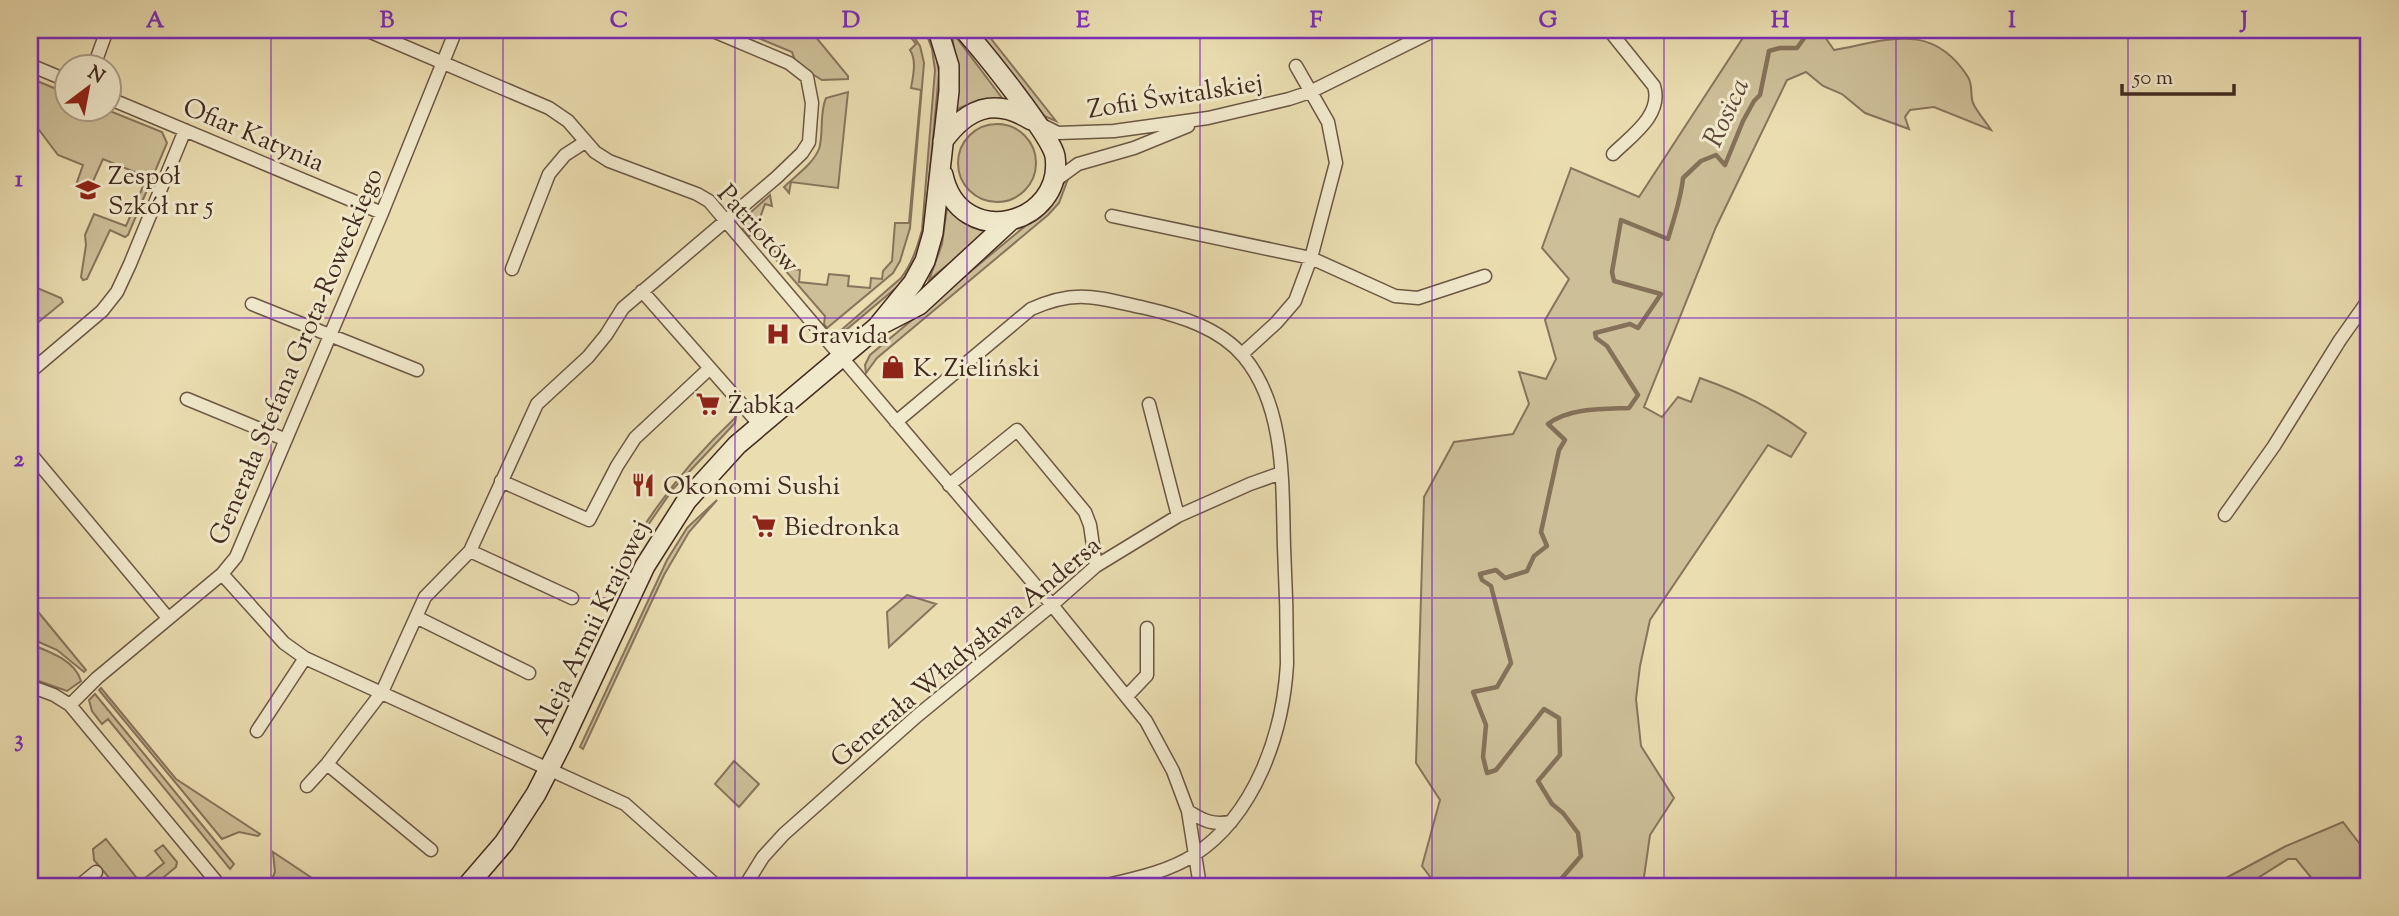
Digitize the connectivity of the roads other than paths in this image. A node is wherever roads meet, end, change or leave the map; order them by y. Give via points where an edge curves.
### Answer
1 (107, 30) edge
2 (366, 30) edge
3 (456, 30) edge
4 (710, 30) edge
5 (938, 30) edge
6 (964, 30) edge
7 (1435, 30) edge
8 (1609, 30) edge
9 (99, 52) edge
10 (443, 63) junction
11 (30, 65) edge
12 (1296, 66) dead end
13 (52, 74) edge
14 (1310, 92) junction
15 (122, 104) edge
16 (1208, 118) junction
17 (1035, 122) junction
18 (185, 130) junction
19 (585, 142) junction
20 (943, 142) junction
21 (1612, 154) dead end
22 (941, 166) junction
23 (1052, 183) junction
24 (382, 212) junction
25 (1112, 216) dead end
26 (726, 221) junction
27 (1010, 221) junction
28 (1311, 258) junction
29 (512, 269) dead end
30 (1485, 276) dead end
31 (642, 291) junction
32 (2369, 299) edge
33 (252, 304) dead end
34 (877, 327) junction
35 (328, 337) junction
36 (1242, 355) junction
37 (842, 356) junction
38 (710, 368) junction
39 (417, 370) dead end
40 (30, 372) edge
41 (187, 399) dead end
42 (1149, 404) dead end
43 (896, 422) junction
44 (760, 425) junction
45 (284, 439) junction
46 (30, 453) edge
47 (1281, 473) junction
48 (501, 481) junction
49 (949, 485) junction
50 (2225, 515) dead end
51 (1178, 516) junction
52 (470, 551) junction
53 (1096, 566) junction
54 (222, 573) junction
55 (572, 598) dead end
56 (1052, 606) junction
57 (416, 617) junction
58 (168, 618) junction
59 (1147, 628) dead end
60 (305, 658) junction
61 (529, 673) dead end
62 (30, 686) edge
63 (382, 692) junction
64 (1127, 696) junction
65 (70, 705) junction
66 (257, 731) dead end
67 (327, 764) junction
68 (550, 769) junction
69 (307, 786) dead end
70 (1188, 811) junction
71 (1231, 822) junction
72 (431, 850) dead end
73 (1196, 854) junction
74 (96, 872) dead end
75 (79, 886) edge
76 (220, 886) edge
77 (467, 886) edge
78 (717, 886) edge
79 (745, 886) edge
80 (1103, 886) edge
81 (1200, 886) edge

1 - 9 street
2 - 10 street, Patriotów
3 - 10 street, Generała Stefana Grota-Roweckiego
4 - 26 street via 789,63 807,77 812,103 809,142 802,153
5 - 20 street, Aleja Armii Krajowej via 949,66
6 - 17 street
7 - 14 street, Zofii Świtalskiej
8 - 21 street via 1654,86 1657,97 1648,119
10 - 19 street, Patriotów via 549,108 568,121
10 - 24 street, Generała Stefana Grota-Roweckiego
11 - 13 street
12 - 14 street
14 - 16 street, Zofii Świtalskiej
14 - 28 street via 1328,122 1336,163
15 - 18 street, Ofiar Katynia
16 - 17 street, Zofii Świtalskiej via 1073,133
16 - 23 street via 1079,164
17 - 20 street via 1008,109 982,109 961,120
17 - 23 street via 1055,157
18 - 24 street, Ofiar Katynia
18 - 40 street via 117,292 102,311
19 - 26 street, Patriotów via 609,161 697,194
19 - 29 street via 548,174
20 - 22 street, Aleja Armii Krajowej
22 - 27 street via 946,189 964,211 988,222
22 - 34 street, Aleja Armii Krajowej via 925,261
23 - 27 street via 1038,205
24 - 35 street, Generała Stefana Grota-Roweckiego
25 - 28 street
26 - 31 street
26 - 37 street, Patriotów
27 - 34 street, Aleja Armii Krajowej via 919,305
28 - 30 street via 1395,296 1418,298
28 - 36 street via 1295,301
31 - 38 street
31 - 48 street via 623,308 588,357 537,404
32 - 50 street
33 - 35 street
34 - 37 street, Aleja Armii Krajowej
35 - 39 street
35 - 45 street, Generała Stefana Grota-Roweckiego
36 - 43 street via 1183,317 1086,297 1051,300 1014,321
36 - 47 street via 1264,389
37 - 43 street, Patriotów
37 - 44 street, Aleja Armii Krajowej
38 - 44 street
38 - 48 street via 635,438 589,520
41 - 45 street
42 - 51 street
43 - 49 street, Patriotów
44 - 68 street, Aleja Armii Krajowej via 698,485 659,540
45 - 54 street, Generała Stefana Grota-Roweckiego via 236,557
46 - 58 street
47 - 51 street, Generała Władysława Andersa
47 - 71 street via 1286,695 1268,755
48 - 52 street
49 - 53 street via 1017,430 1085,512
49 - 56 street, Patriotów
51 - 53 street, Generała Władysława Andersa
52 - 55 street
52 - 57 street via 425,597
53 - 56 street, Generała Władysława Andersa
54 - 58 street
54 - 60 street, Generała Stefana Grota-Roweckiego via 284,643
56 - 64 street, Patriotów
56 - 79 street, Generała Władysława Andersa via 784,834
57 - 61 street
57 - 63 street
58 - 65 street
59 - 64 street via 1147,675
60 - 63 street, Generała Stefana Grota-Roweckiego
60 - 66 street
62 - 65 street
63 - 67 street
63 - 68 street, Generała Stefana Grota-Roweckiego
64 - 70 street, Patriotów via 1161,747
65 - 76 street
67 - 69 street
67 - 72 street
68 - 77 street, Aleja Armii Krajowej via 521,820
68 - 78 street, Generała Stefana Grota-Roweckiego via 625,804
70 - 71 street via 1205,822
70 - 73 street, Patriotów
71 - 73 street
73 - 80 street via 1164,869
73 - 81 street, Patriotów
74 - 75 street

